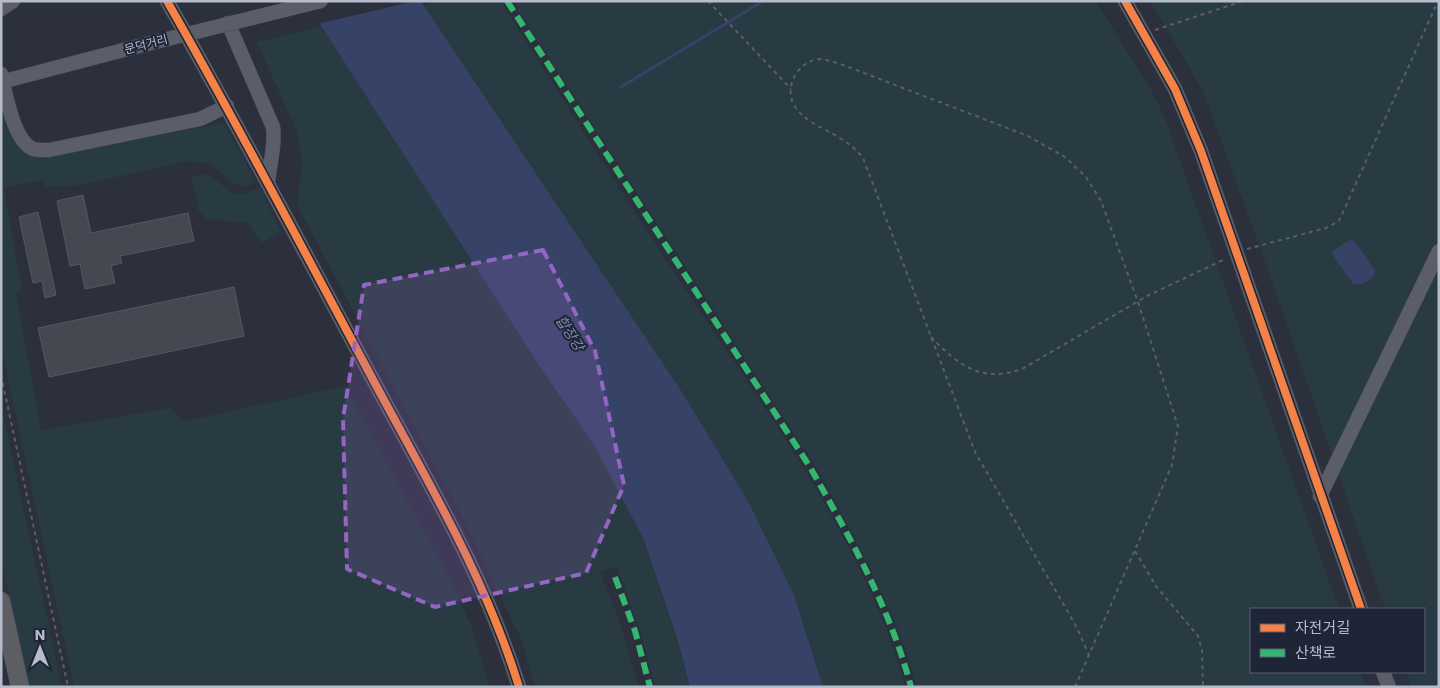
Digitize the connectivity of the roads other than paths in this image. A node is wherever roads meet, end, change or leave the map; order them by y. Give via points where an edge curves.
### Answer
1 (13, 1) edge
2 (167, 1) edge
3 (321, 1) edge
4 (1124, 1) edge
5 (1, 9) edge
6 (228, 23) junction
7 (2, 79) edge
8 (227, 106) junction
9 (268, 184) junction
10 (1439, 251) edge
11 (1320, 496) junction
12 (1, 601) edge
13 (1361, 608) edge
14 (1383, 673) edge
15 (20, 687) edge
16 (519, 687) edge
17 (1388, 687) edge

1 - 5 street
2 - 8 street
3 - 6 street, 문덕거리, bridge
4 - 11 street via 1175,89 1201,151
6 - 7 street, 문덕거리, bridge
6 - 9 street via 276,140 270,157
7 - 8 street via 14,126 34,149 49,150 200,119
8 - 9 street
9 - 16 street via 470,561
10 - 11 street
11 - 13 street
12 - 15 highway
14 - 17 street

